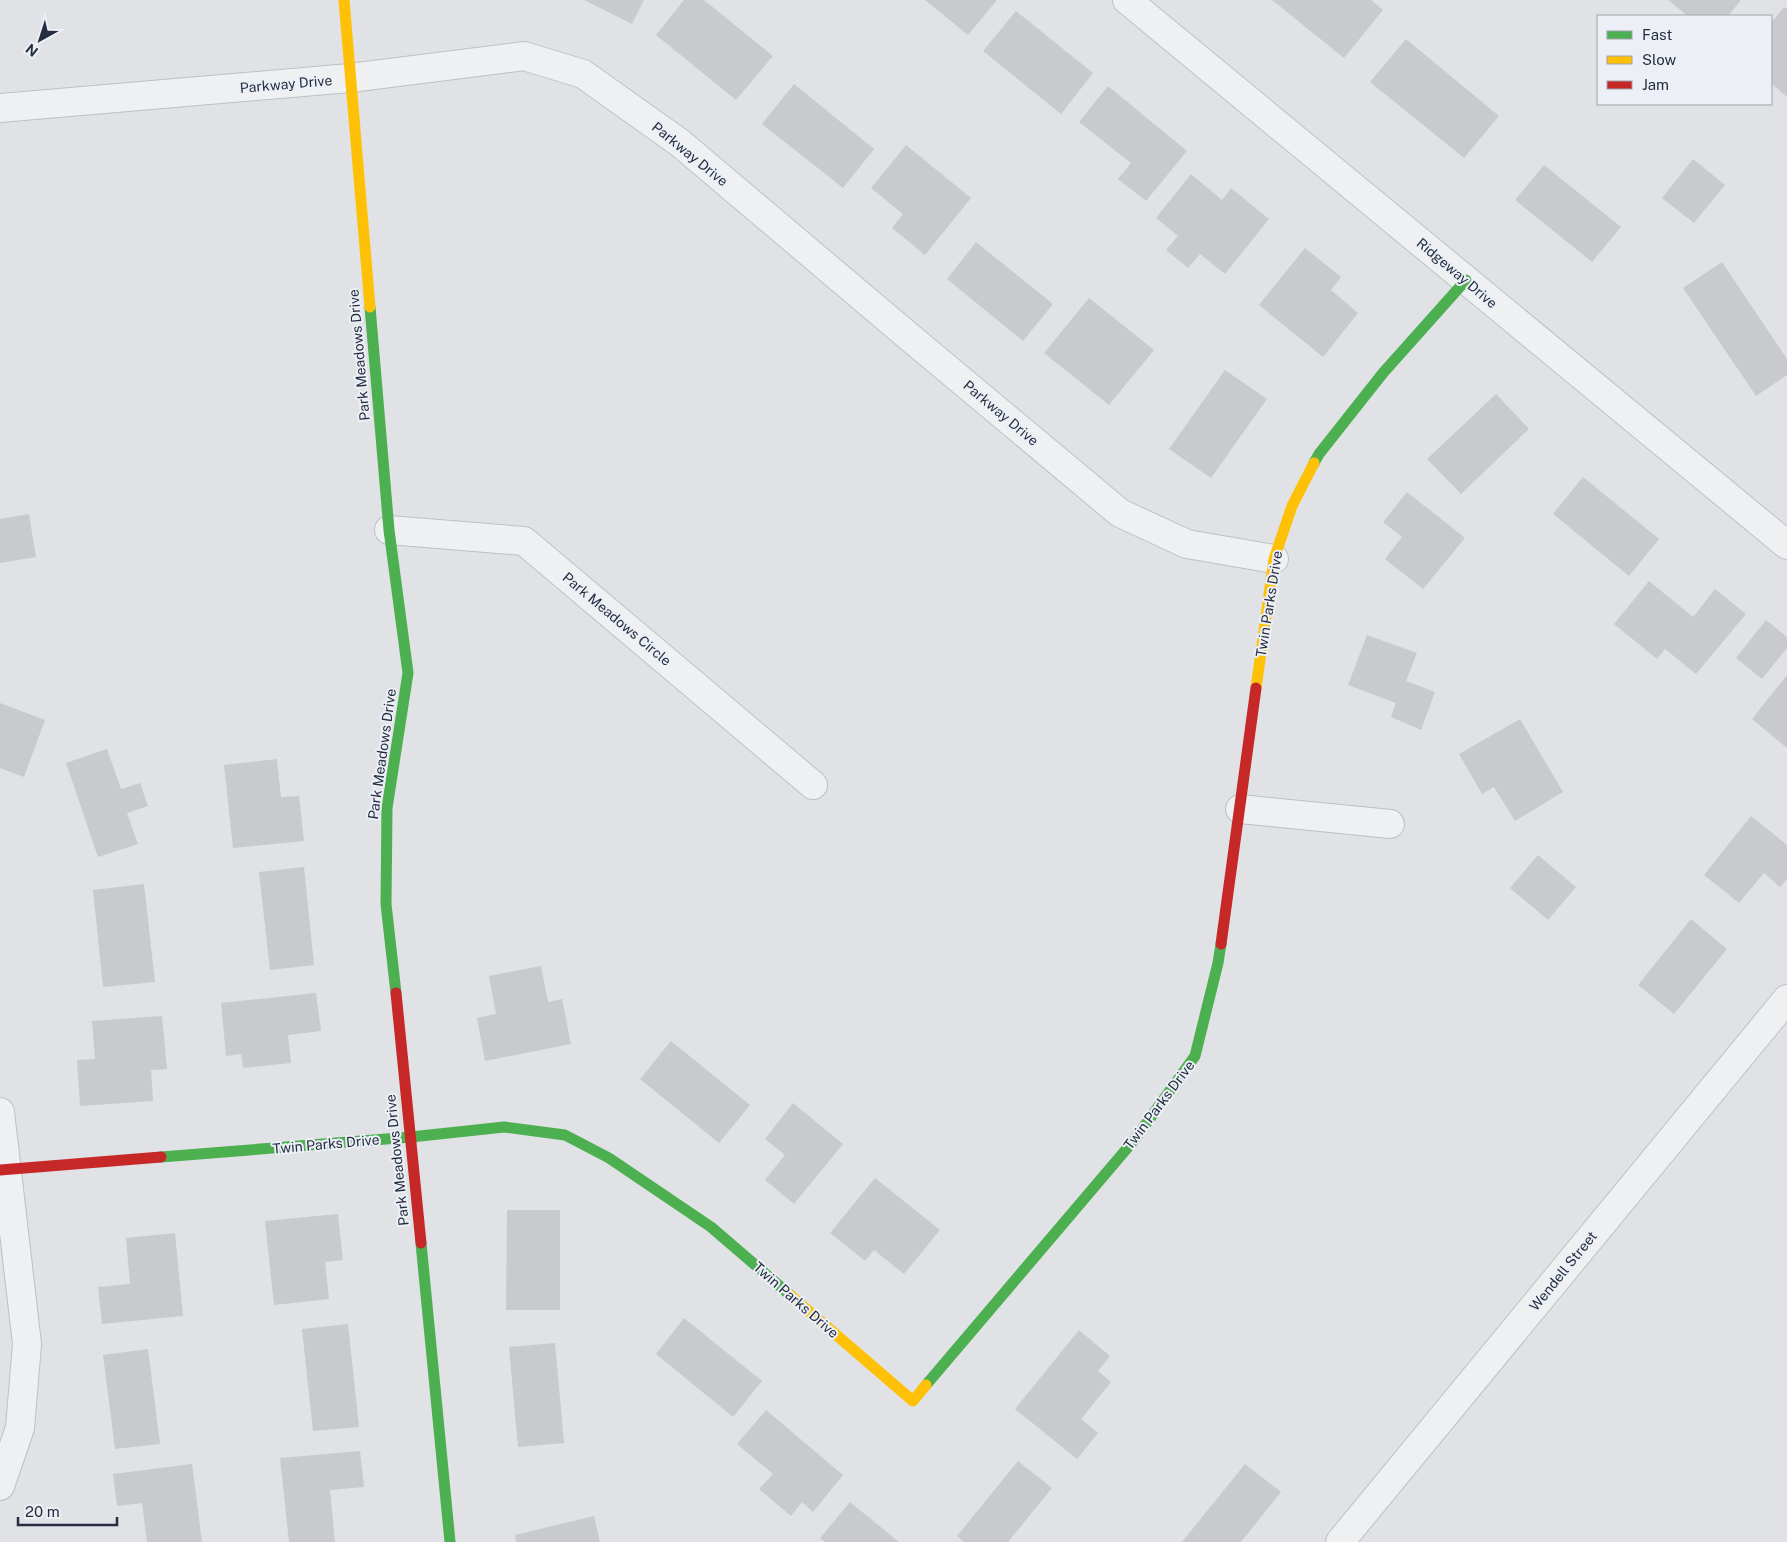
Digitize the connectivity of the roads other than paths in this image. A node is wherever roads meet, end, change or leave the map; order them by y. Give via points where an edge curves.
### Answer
1 (344, 0) edge
2 (1127, 0) edge
3 (350, 78) junction
4 (0, 108) edge
5 (1466, 280) junction
6 (389, 530) junction
7 (1787, 545) edge
8 (1274, 559) junction
9 (812, 785) dead end
10 (1240, 809) junction
11 (1390, 824) dead end
12 (1787, 999) edge
13 (0, 1112) edge
14 (410, 1137) junction
15 (3, 1170) edge
16 (0, 1486) edge
17 (450, 1542) edge
18 (1340, 1542) edge

1 - 3 street, Park Meadows Drive
2 - 5 street, Ridgeway Drive
3 - 4 street, Parkway Drive
3 - 6 street, Park Meadows Drive
3 - 8 street, Parkway Drive via 524,56 584,74 680,143 1120,512 1187,544
5 - 7 street, Ridgeway Drive
5 - 8 street, Twin Parks Drive via 1383,373 1319,454 1292,506
6 - 9 street, Park Meadows Circle via 524,542
6 - 14 street, Park Meadows Drive via 408,673 387,808 386,904
8 - 10 street, Twin Parks Drive
10 - 11 street
10 - 14 street, Twin Parks Drive via 1218,964 1195,1056 1135,1139 913,1401 711,1227 600,1154 565,1135 504,1128
12 - 18 street, Wendell Street
13 - 15 street
14 - 15 street, Twin Parks Drive
14 - 17 street, Park Meadows Drive
15 - 16 street via 27,1344 20,1428

